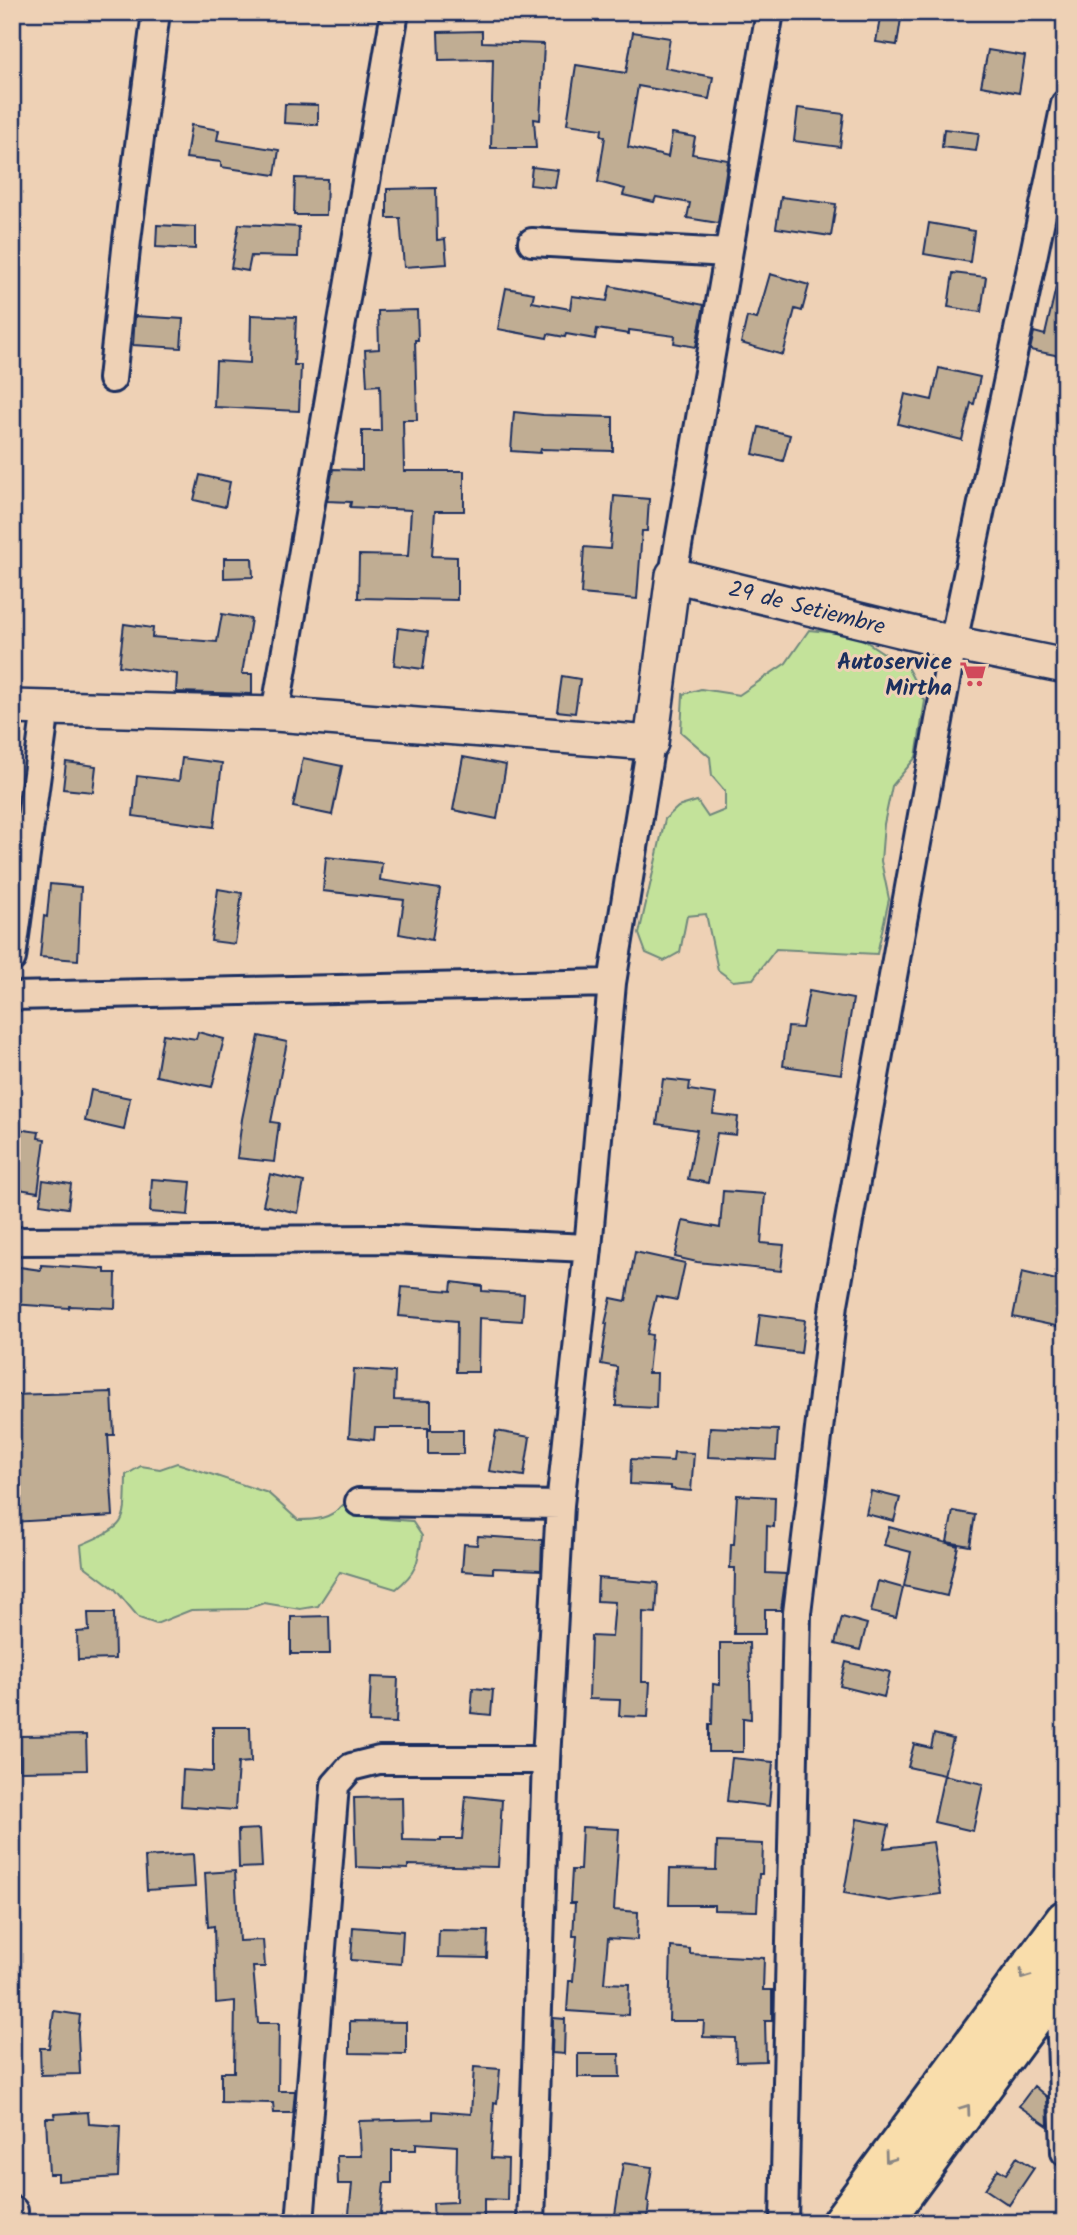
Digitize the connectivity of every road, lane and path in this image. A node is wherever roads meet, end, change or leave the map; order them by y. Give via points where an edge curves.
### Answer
1 (156, 12) edge
2 (395, 12) edge
3 (770, 12) edge
4 (1065, 104) edge
5 (532, 242) dead end
6 (728, 253) junction
7 (112, 379) dead end
8 (673, 575) junction
9 (953, 643) junction
10 (1065, 666) edge
11 (12, 707) edge
12 (46, 708) junction
13 (275, 713) junction
14 (651, 743) junction
15 (12, 958) edge
16 (612, 983) junction
17 (12, 996) edge
18 (12, 1241) edge
19 (588, 1248) junction
20 (359, 1502) dead end
21 (560, 1505) junction
22 (546, 1760) junction
23 (1065, 1920) edge
24 (1062, 1978) edge
25 (1065, 2152) edge
26 (300, 2223) edge
27 (531, 2223) edge
28 (785, 2223) edge
29 (841, 2223) edge
30 (882, 2223) edge

1 - 7 street
2 - 13 street
3 - 6 street
4 - 9 street
5 - 6 street
6 - 8 street
8 - 9 street, 29 de Setiembre
8 - 14 street
9 - 10 street, 29 de Setiembre
9 - 28 street via 834,1304 798,1600
11 - 12 street
12 - 13 street
12 - 15 street
13 - 14 street
14 - 16 street
16 - 17 street
16 - 19 street
18 - 19 street via 390,1239
19 - 21 street
20 - 21 street
21 - 22 street
22 - 26 street via 379,1760 351,1767 335,1785
22 - 27 street
23 -> 29 highway
24 - 25 street
30 -> 24 highway

